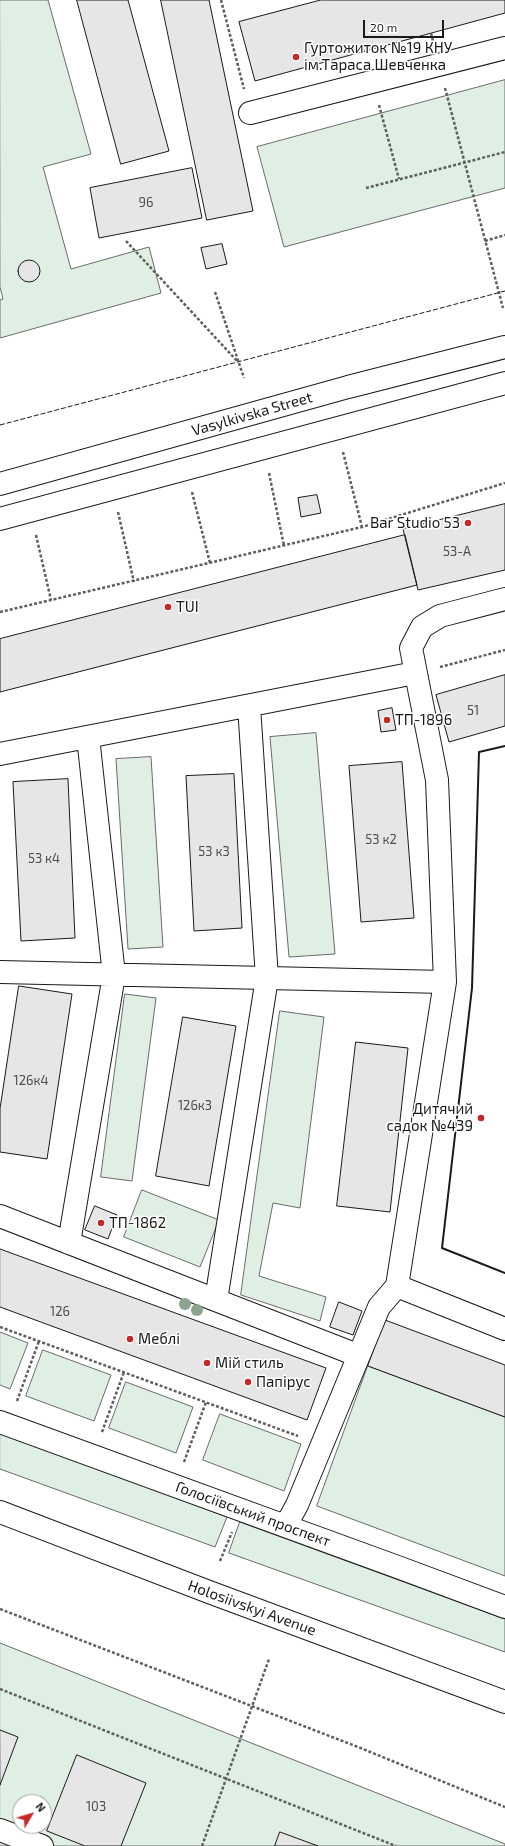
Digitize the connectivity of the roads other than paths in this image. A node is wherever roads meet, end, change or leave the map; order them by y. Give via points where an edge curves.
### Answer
1 (505, 48) edge
2 (250, 113) road end
3 (505, 347) edge
4 (505, 383) edge
5 (0, 484) edge
6 (0, 519) edge
7 (505, 599) edge
8 (415, 674) junction
9 (249, 706) junction
10 (88, 737) junction
11 (0, 754) edge
12 (0, 972) edge
13 (114, 975) junction
14 (267, 978) junction
15 (445, 982) junction
16 (0, 1216) edge
17 (69, 1243) junction
18 (397, 1286) junction
19 (216, 1300) junction
20 (505, 1329) edge
21 (357, 1355) junction
22 (0, 1422) edge
23 (0, 1512) edge
24 (286, 1525) junction
25 (505, 1607) edge
26 (505, 1702) edge
27 (7, 1837) edge
28 (42, 1846) edge

1 - 2 main road
3 - 5 main road, Vasylkivska Street via 348,387
4 - 6 main road
7 - 8 main road via 440,616 422,627 411,648
8 - 9 main road
8 - 15 main road via 436,780
9 - 10 main road
9 - 14 main road
10 - 11 main road
10 - 13 main road
12 - 13 main road
13 - 14 main road
13 - 17 main road
14 - 15 main road
14 - 19 main road
15 - 18 main road
16 - 17 main road
17 - 19 main road
18 - 20 main road
18 - 21 main road via 379,1307
19 - 21 main road
21 - 24 main road
22 - 24 main road, Голосіївський проспект
23 - 26 main road, Holosiivskyi Avenue
24 - 25 main road, Голосіївський проспект
27 - 28 main road

